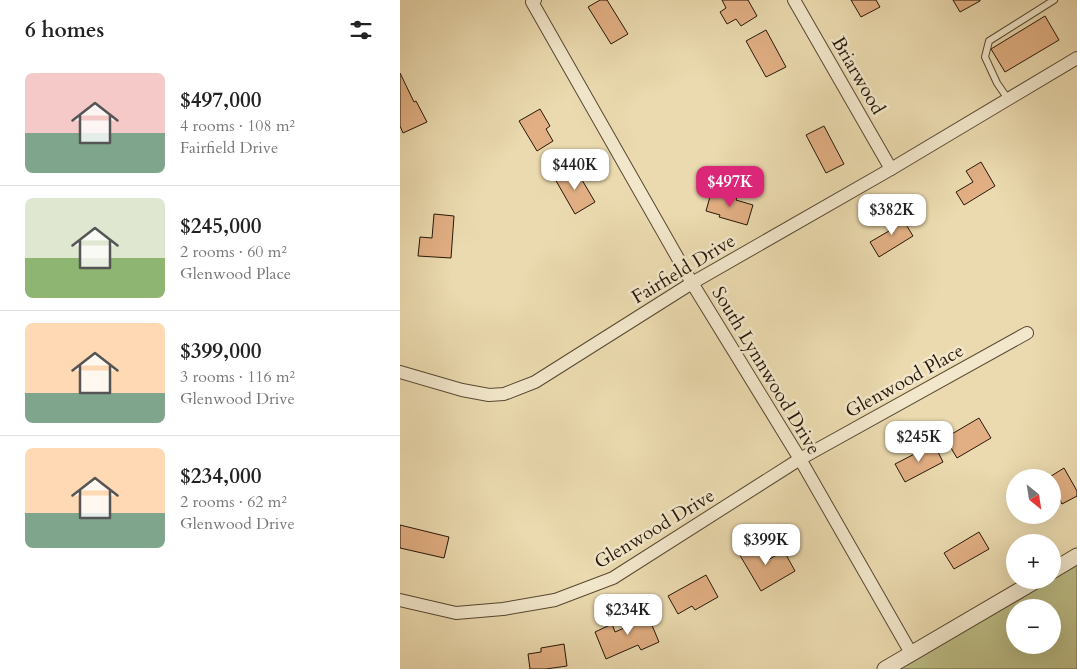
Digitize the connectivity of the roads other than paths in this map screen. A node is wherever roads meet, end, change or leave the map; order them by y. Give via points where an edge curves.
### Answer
1 (794, 0) edge
2 (1054, 0) edge
3 (534, 1) edge
4 (1077, 58) edge
5 (1008, 99) junction
6 (891, 169) junction
7 (692, 283) junction
8 (1027, 333) dead end
9 (400, 372) edge
10 (800, 459) junction
11 (1077, 556) edge
12 (1061, 566) edge
13 (1022, 589) edge
14 (400, 600) edge
15 (911, 654) junction
16 (885, 669) edge

1 - 6 street, Briarwood
2 - 5 lane via 989,41 985,57
3 - 7 street, South Lynnwood Drive
4 - 5 street, Fairfield Drive
5 - 6 street, Fairfield Drive
6 - 7 street, Fairfield Drive
7 - 9 street, Fairfield Drive via 535,382 504,394 462,390
7 - 10 street, South Lynnwood Drive
8 - 10 street, Glenwood Place
10 - 14 street, Glenwood Drive via 614,578 554,600 456,613
10 - 15 street, South Lynnwood Drive
11 - 12 street
13 - 15 street
15 - 16 street

